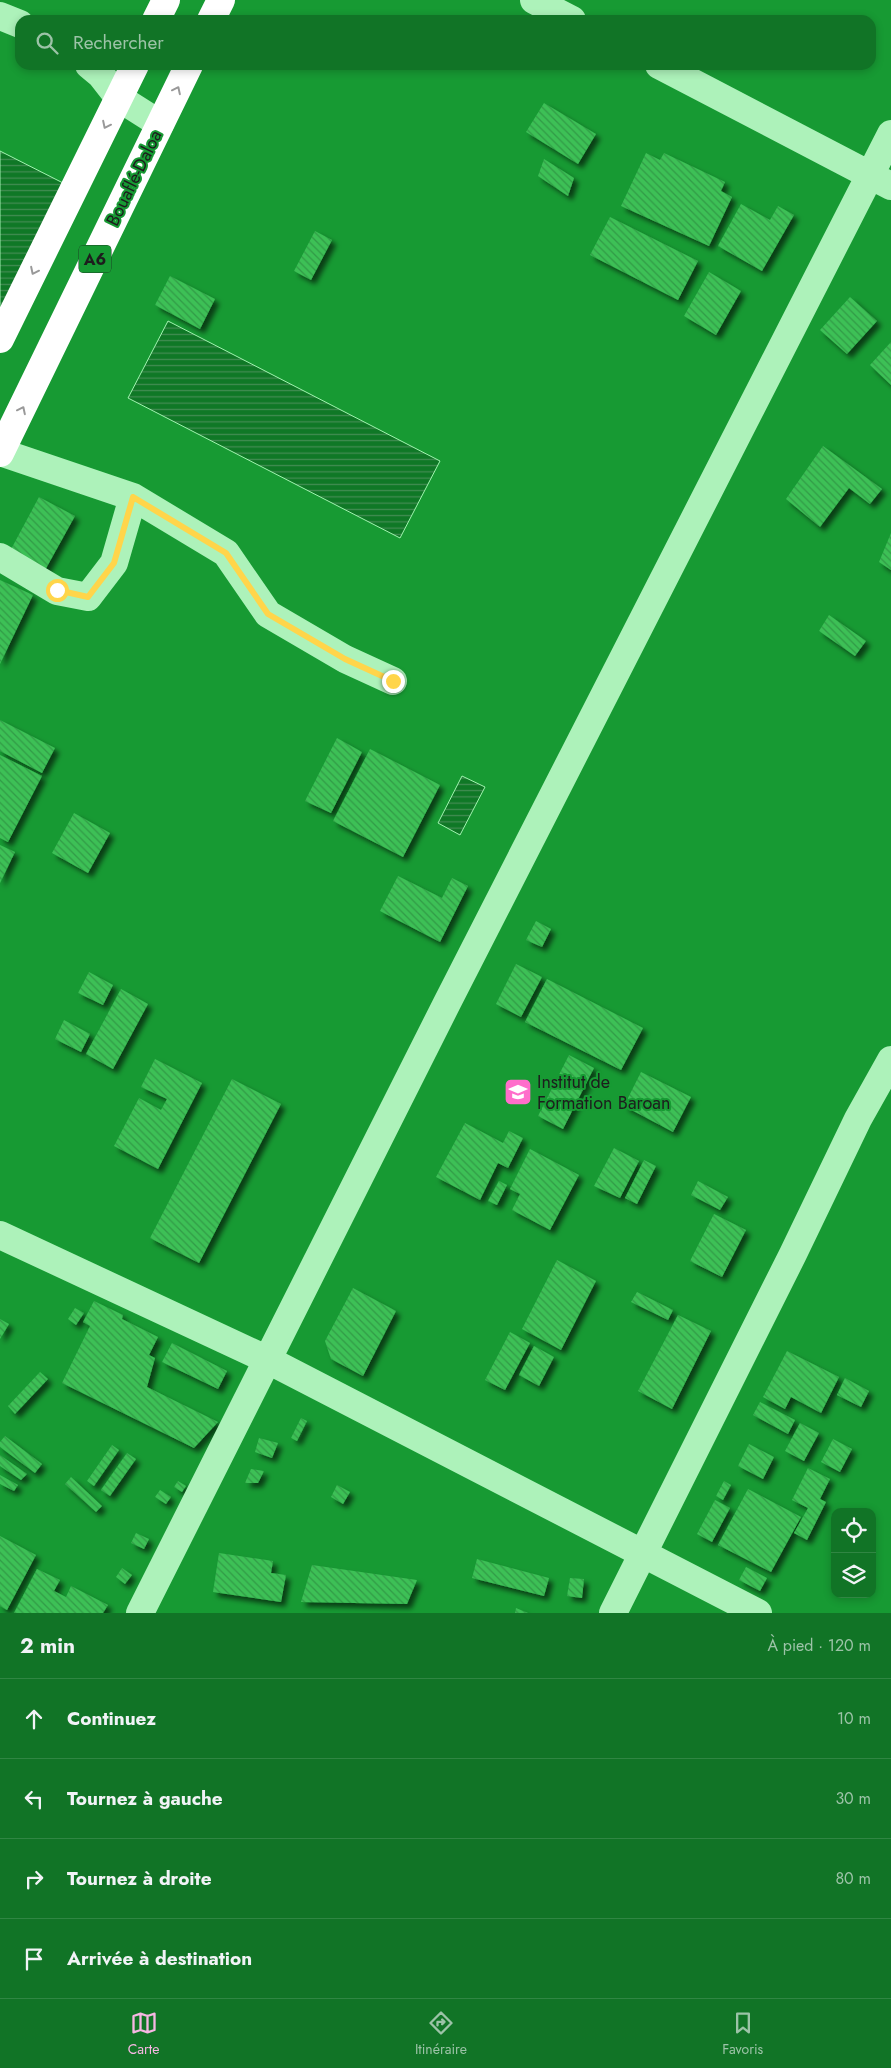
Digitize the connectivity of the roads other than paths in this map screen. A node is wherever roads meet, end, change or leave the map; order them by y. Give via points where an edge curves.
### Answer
1 (166, 0) edge
2 (221, 0) edge
3 (534, 0) edge
4 (158, 15) edge
5 (214, 15) edge
6 (562, 15) edge
7 (0, 16) edge
8 (15, 22) edge
9 (95, 70) edge
10 (132, 70) edge
11 (187, 70) edge
12 (669, 70) edge
13 (118, 98) junction
14 (160, 124) junction
15 (891, 134) edge
16 (880, 180) edge
17 (0, 339) edge
18 (0, 452) edge
19 (133, 497) junction
20 (0, 557) edge
21 (393, 681) dead end
22 (891, 1060) edge
23 (0, 1235) edge
24 (266, 1359) junction
25 (643, 1554) junction
26 (140, 1613) edge
27 (613, 1613) edge
28 (758, 1613) edge

1 - 4 highway
2 - 5 highway
3 - 6 street
7 - 8 street
9 - 13 street
10 - 13 highway
14 -> 11 highway, Bouaflé-Daloa / A6
12 - 16 street
13 - 14 street
13 -> 17 highway
18 -> 14 highway, Bouaflé-Daloa / A6
15 - 16 street
16 - 24 street
18 - 19 street
19 - 20 street via 114,563 88,597 57,590
19 - 21 street via 226,553 268,614 345,659
22 - 25 street via 858,1119
23 - 24 street
24 - 25 street
24 - 26 street
25 - 27 street
25 - 28 street

